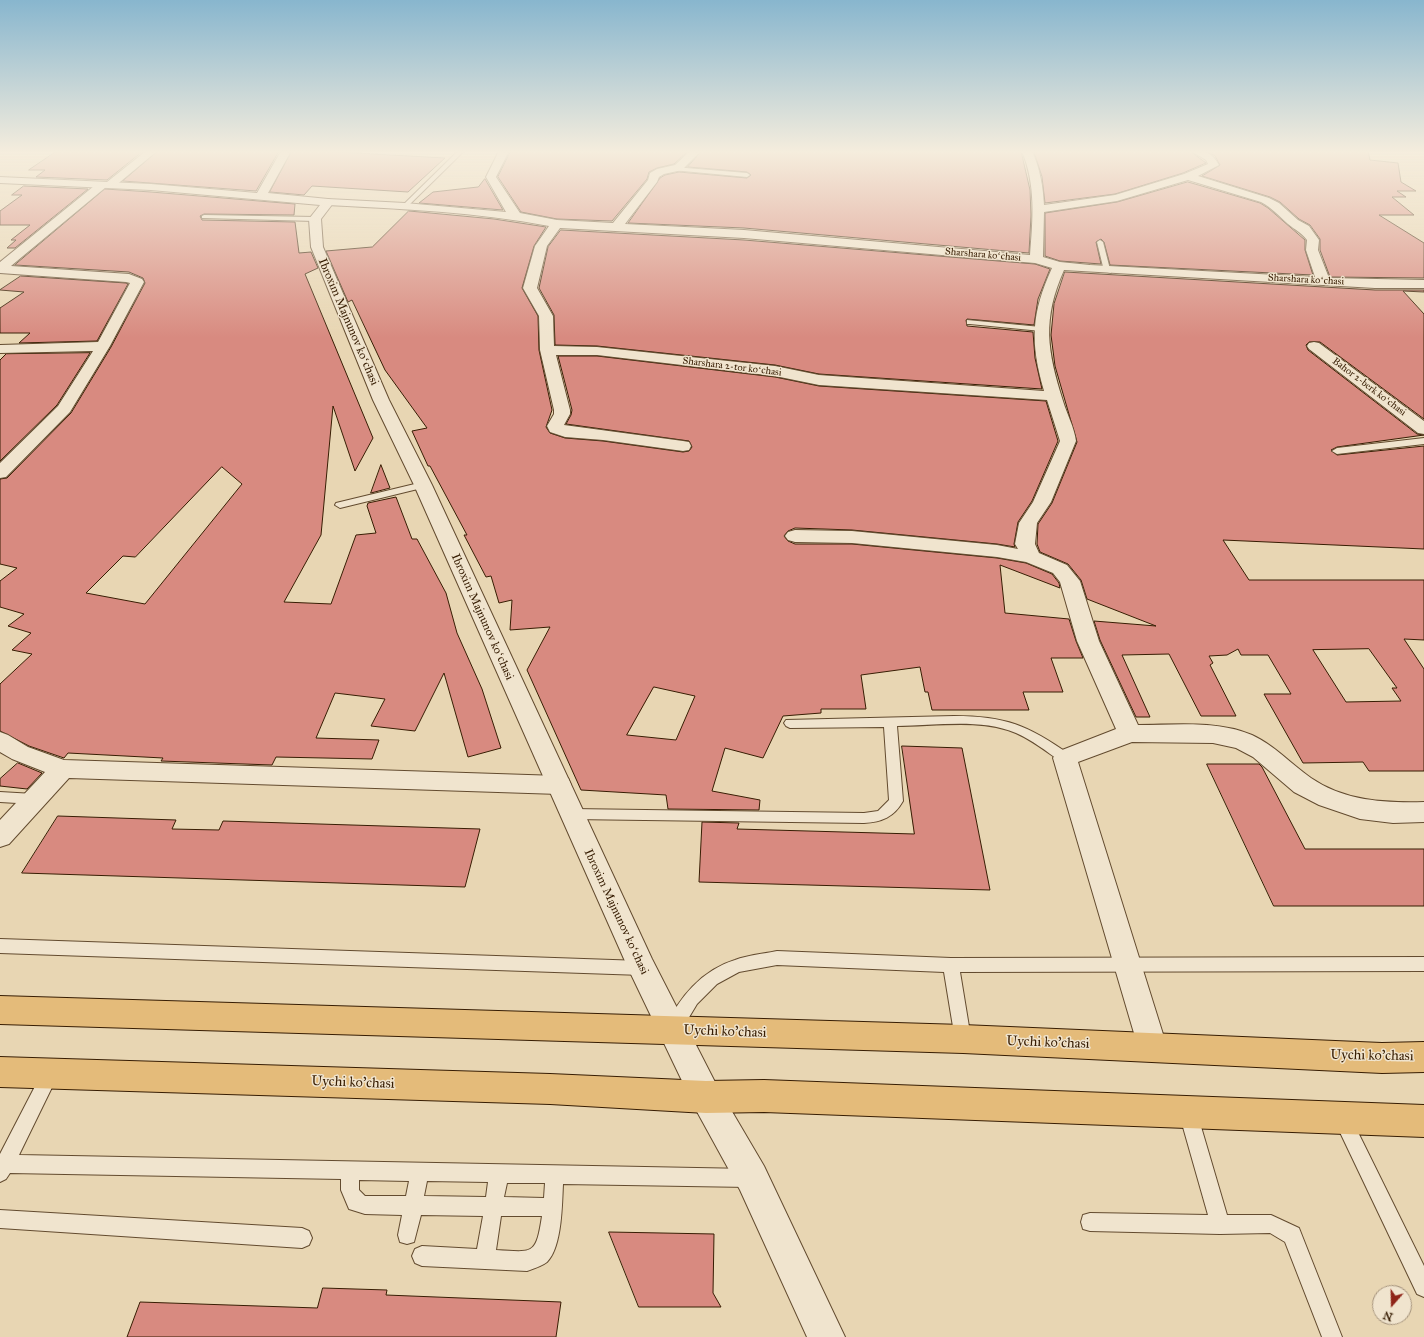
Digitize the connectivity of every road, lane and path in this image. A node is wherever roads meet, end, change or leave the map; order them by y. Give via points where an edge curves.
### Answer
1 (65, 213) edge
2 (319, 213) edge
3 (487, 213) edge
4 (514, 213) edge
5 (627, 213) edge
6 (1039, 213) edge
7 (1284, 213) edge
8 (516, 216) junction
9 (204, 217) dead end
10 (315, 219) junction
11 (557, 224) junction
12 (616, 227) junction
13 (1100, 242) dead end
14 (1036, 259) junction
15 (1059, 266) junction
16 (0, 269) edge
17 (1108, 271) junction
18 (1323, 280) junction
19 (1424, 284) edge
20 (970, 322) dead end
21 (1041, 329) junction
22 (103, 346) junction
23 (1314, 346) dead end
24 (0, 349) edge
25 (547, 350) junction
26 (1053, 396) junction
27 (1424, 429) edge
28 (1424, 441) edge
29 (683, 446) dead end
30 (1337, 451) dead end
31 (0, 473) edge
32 (422, 485) junction
33 (340, 505) dead end
34 (795, 536) dead end
35 (1031, 557) junction
36 (890, 722) junction
37 (790, 723) dead end
38 (1130, 733) junction
39 (0, 741) edge
40 (1065, 758) junction
41 (63, 769) junction
42 (559, 785) junction
43 (0, 797) edge
44 (34, 799) junction
45 (1424, 812) edge
46 (572, 814) junction
47 (0, 837) edge
48 (0, 946) edge
49 (1127, 963) junction
50 (1424, 964) edge
51 (951, 965) junction
52 (642, 968) junction
53 (0, 1010) edge
54 (673, 1030) junction
55 (963, 1039) junction
56 (1152, 1047) junction
57 (1424, 1057) edge
58 (0, 1072) edge
59 (51, 1074) junction
60 (706, 1097) junction
61 (1188, 1112) junction
62 (1342, 1117) junction
63 (1424, 1121) edge
64 (2, 1168) edge
65 (352, 1170) junction
66 (420, 1172) junction
67 (499, 1173) junction
68 (555, 1174) junction
69 (752, 1178) junction
70 (413, 1206) junction
71 (494, 1206) junction
72 (551, 1207) junction
73 (0, 1219) edge
74 (1090, 1222) dead end
75 (1220, 1225) junction
76 (407, 1235) dead end
77 (302, 1238) dead end
78 (422, 1256) dead end
79 (484, 1259) junction
80 (1424, 1287) edge
81 (826, 1337) edge
82 (1332, 1337) edge

1 - 16 street
2 - 10 street
3 - 8 street, Sharshara koʻchasi
4 - 8 street
5 - 12 street
6 - 14 street
7 - 18 street via 1305,229 1313,240 1312,250
8 - 11 street, Sharshara koʻchasi
9 - 10 lane
10 - 32 street, Ibroxim Majnunov koʻchasi via 317,247 381,400
11 - 12 street, Sharshara koʻchasi
11 - 25 street via 541,246 530,288 546,316
12 - 14 street, Sharshara koʻchasi via 744,234
13 - 17 lane
14 - 15 street, Sharshara koʻchasi
15 - 17 street, Sharshara koʻchasi
15 - 21 street via 1048,293
16 - 22 street via 129,278 136,281
17 - 18 street, Sharshara koʻchasi
18 - 19 street, Sharshara koʻchasi
20 - 21 lane
21 - 26 street
22 - 24 street
22 - 31 street via 64,408
23 - 27 street, Bahor 2-berk koʻchasi
25 - 26 street, Sharshara 2-tor koʻchasi via 597,352 775,371 819,380
25 - 29 street via 562,410 556,428 565,432
26 - 35 street via 1068,441 1042,502 1028,522 1025,544
28 - 30 lane
32 - 33 lane
32 - 42 street, Ibroxim Majnunov koʻchasi
34 - 35 street via 943,545
35 - 38 street via 1060,569 1070,581 1088,641
36 - 37 lane
36 - 40 lane via 981,721 1004,724 1028,734
36 - 46 lane via 896,801 891,810 880,817
38 - 40 street
38 - 45 street via 1213,734 1231,737 1261,751 1303,785 1328,798 1360,809 1393,813
39 - 41 street via 20,753
40 - 49 street
41 - 42 street
41 - 44 street
42 - 46 street, Ibroxim Majnunov koʻchasi
43 - 44 lane
44 - 47 street
46 - 52 street, Ibroxim Majnunov koʻchasi
48 - 52 lane
49 - 50 lane
49 - 51 lane
49 - 56 street
51 - 54 lane via 777,958 736,966 711,979 691,999
51 - 55 lane
52 - 54 street, Ibroxim Majnunov koʻchasi
53 - 54 main road, Uychi ko'chasi
54 - 55 main road, Uychi ko'chasi
54 - 60 street, Uychi ko'chasi
55 - 56 main road, Uychi ko'chasi
56 - 57 main road, Uychi ko'chasi via 1382,1058
58 - 59 main road, Uychi ko'chasi
59 - 60 main road, Uychi ko'chasi via 550,1089
59 - 64 lane
60 - 61 main road, Uychi ko'chasi via 764,1096
60 - 69 street, Uychi ko'chasi
61 - 62 main road, Uychi ko'chasi
61 - 75 lane
62 - 63 main road, Uychi ko'chasi
62 - 80 lane
64 - 65 lane
65 - 66 lane
65 - 70 lane via 350,1194 356,1202 365,1205
66 - 67 lane
66 - 70 lane
67 - 68 lane
67 - 71 lane
68 - 69 lane
68 - 72 lane
69 - 81 street, Uychi ko'chasi
70 - 71 lane
70 - 76 lane
71 - 72 lane
71 - 79 lane
72 - 79 lane via 548,1236 544,1250 537,1258 527,1261
73 - 77 lane
74 - 75 lane
75 - 82 lane via 1271,1224 1292,1235
78 - 79 lane

